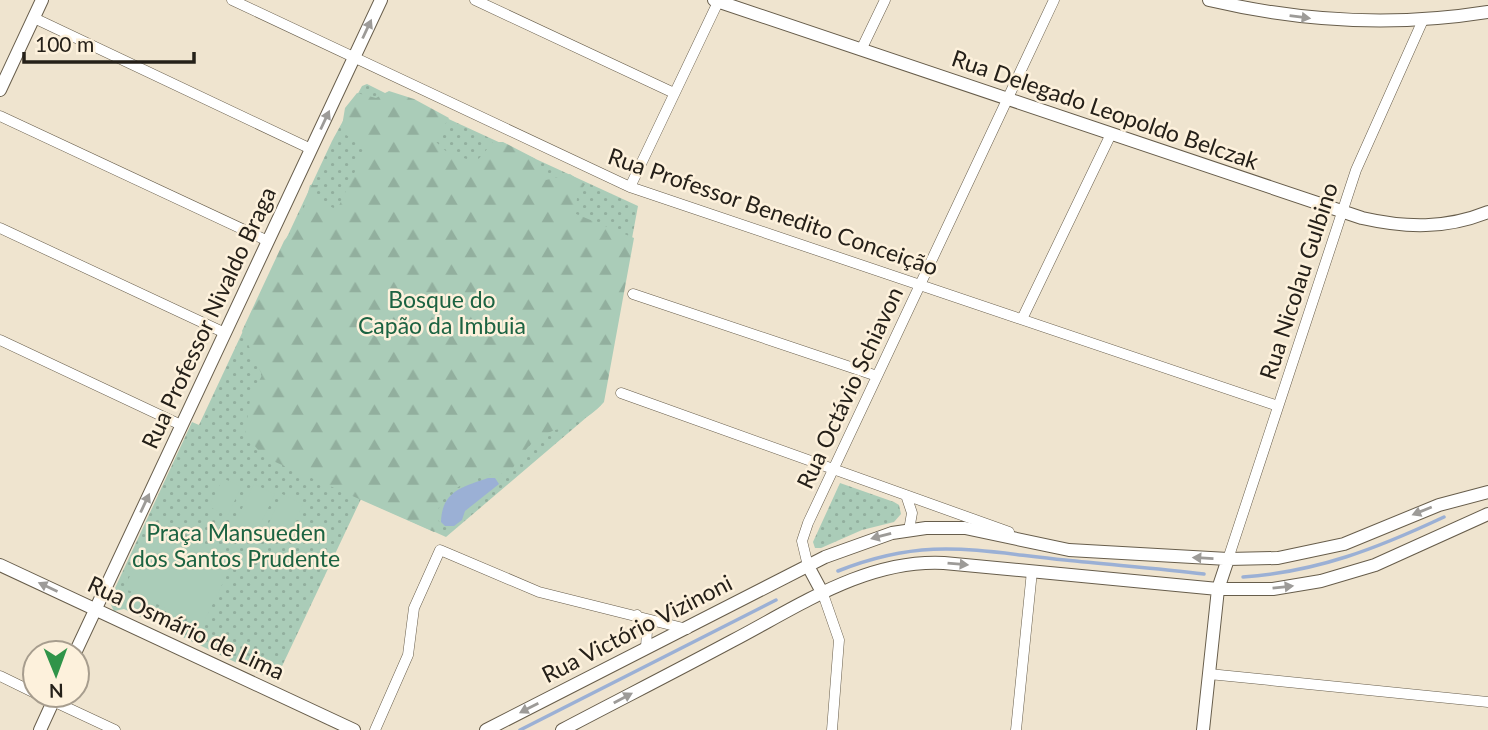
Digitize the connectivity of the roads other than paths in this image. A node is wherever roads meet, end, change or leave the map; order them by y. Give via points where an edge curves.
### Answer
1 (42, 0) edge
2 (232, 0) edge
3 (381, 0) edge
4 (475, 0) edge
5 (885, 0) edge
6 (1054, 0) edge
7 (1209, 0) edge
8 (717, 1) edge
9 (1488, 12) edge
10 (34, 18) junction
11 (1423, 20) junction
12 (861, 50) junction
13 (354, 57) junction
14 (0, 90) edge
15 (674, 93) junction
16 (1007, 99) junction
17 (0, 116) edge
18 (1111, 134) junction
19 (311, 149) junction
20 (630, 187) junction
21 (1342, 211) junction
22 (1488, 212) edge
23 (0, 228) edge
24 (268, 241) junction
25 (920, 285) junction
26 (633, 294) dead end
27 (1022, 319) junction
28 (225, 333) junction
29 (0, 340) edge
30 (877, 376) junction
31 (621, 393) dead end
32 (1278, 406) junction
33 (181, 425) junction
34 (833, 469) junction
35 (1488, 492) edge
36 (906, 495) junction
37 (1488, 514) edge
38 (909, 530) junction
39 (1045, 546) junction
40 (1228, 559) junction
41 (0, 565) edge
42 (808, 566) junction
43 (1032, 571) junction
44 (1218, 589) junction
45 (823, 594) junction
46 (95, 609) junction
47 (637, 615) junction
48 (687, 629) junction
49 (81, 639) edge
50 (646, 648) junction
51 (1209, 674) junction
52 (0, 676) edge
53 (21, 686) edge
54 (1488, 702) edge
55 (49, 709) edge
56 (75, 709) edge
57 (40, 730) edge
58 (114, 730) edge
59 (354, 730) edge
60 (375, 730) edge
61 (486, 730) edge
62 (562, 730) edge
63 (832, 730) edge
64 (1016, 730) edge
65 (1203, 730) edge

1 - 10 street
2 - 13 street, Rua Professor Benedito Conceição
13 -> 3 street, Rua Professor Nivaldo Braga
4 - 15 street
5 - 12 street
6 - 16 street, Rua Octávio Schiavon
7 -> 11 street via 1315,19
8 - 12 street, Rua Delegado Leopoldo Belczak
8 - 15 street
9 - 11 street
10 - 14 street
10 - 19 street
11 - 21 street, Rua Nicolau Gulbino via 1364,149
12 - 16 street, Rua Delegado Leopoldo Belczak
19 -> 13 street, Rua Professor Nivaldo Braga
13 - 20 street, Rua Professor Benedito Conceição
15 - 20 street
16 - 18 street, Rua Delegado Leopoldo Belczak
16 - 25 street, Rua Octávio Schiavon
17 - 24 street
18 - 21 street, Rua Delegado Leopoldo Belczak
18 - 27 street
19 - 24 street, Rua Professor Nivaldo Braga
20 - 25 street, Rua Professor Benedito Conceição
21 - 22 street, Rua Delegado Leopoldo Belczak via 1381,222 1423,226
21 - 32 street, Rua Nicolau Gulbino
23 - 28 street
24 - 28 street, Rua Professor Nivaldo Braga
25 - 27 street, Rua Professor Benedito Conceição
25 - 30 street, Rua Octávio Schiavon
26 - 30 street
27 - 32 street, Rua Professor Benedito Conceição
28 - 33 street, Rua Professor Nivaldo Braga
29 - 33 street
30 - 34 street, Rua Octávio Schiavon
31 - 34 street
32 - 40 street, Rua Nicolau Gulbino
46 -> 33 street, Rua Professor Nivaldo Braga
34 - 36 street
34 - 42 street, Rua Octávio Schiavon via 804,532
35 -> 40 street, Rua Victório Vizinoni via 1439,505 1322,550 1278,558
36 - 38 street via 912,513
36 - 39 street
44 -> 37 street via 1296,586 1349,574
38 - 39 street, Rua Victório Vizinoni via 965,528
38 -> 42 street, Rua Victório Vizinoni via 859,542
40 -> 39 street, Rua Victório Vizinoni
40 - 44 street
46 -> 41 street, Rua Osmário de Lima
42 - 45 street
42 - 48 street, Rua Victório Vizinoni
43 - 44 street
45 -> 43 street via 863,575 911,563
43 - 64 street
44 - 51 street
62 -> 45 street
45 - 63 street via 839,640
46 - 49 street, Rua Professor Nivaldo Braga
46 - 59 street, Rua Osmário de Lima
47 - 48 street
47 - 50 street via 647,631
47 - 60 street via 538,592 440,550 414,608 408,655
48 - 50 street, Rua Victório Vizinoni
50 -> 61 street, Rua Victório Vizinoni
51 - 54 street
51 - 65 street
52 - 53 street
55 - 57 street
56 - 58 street

